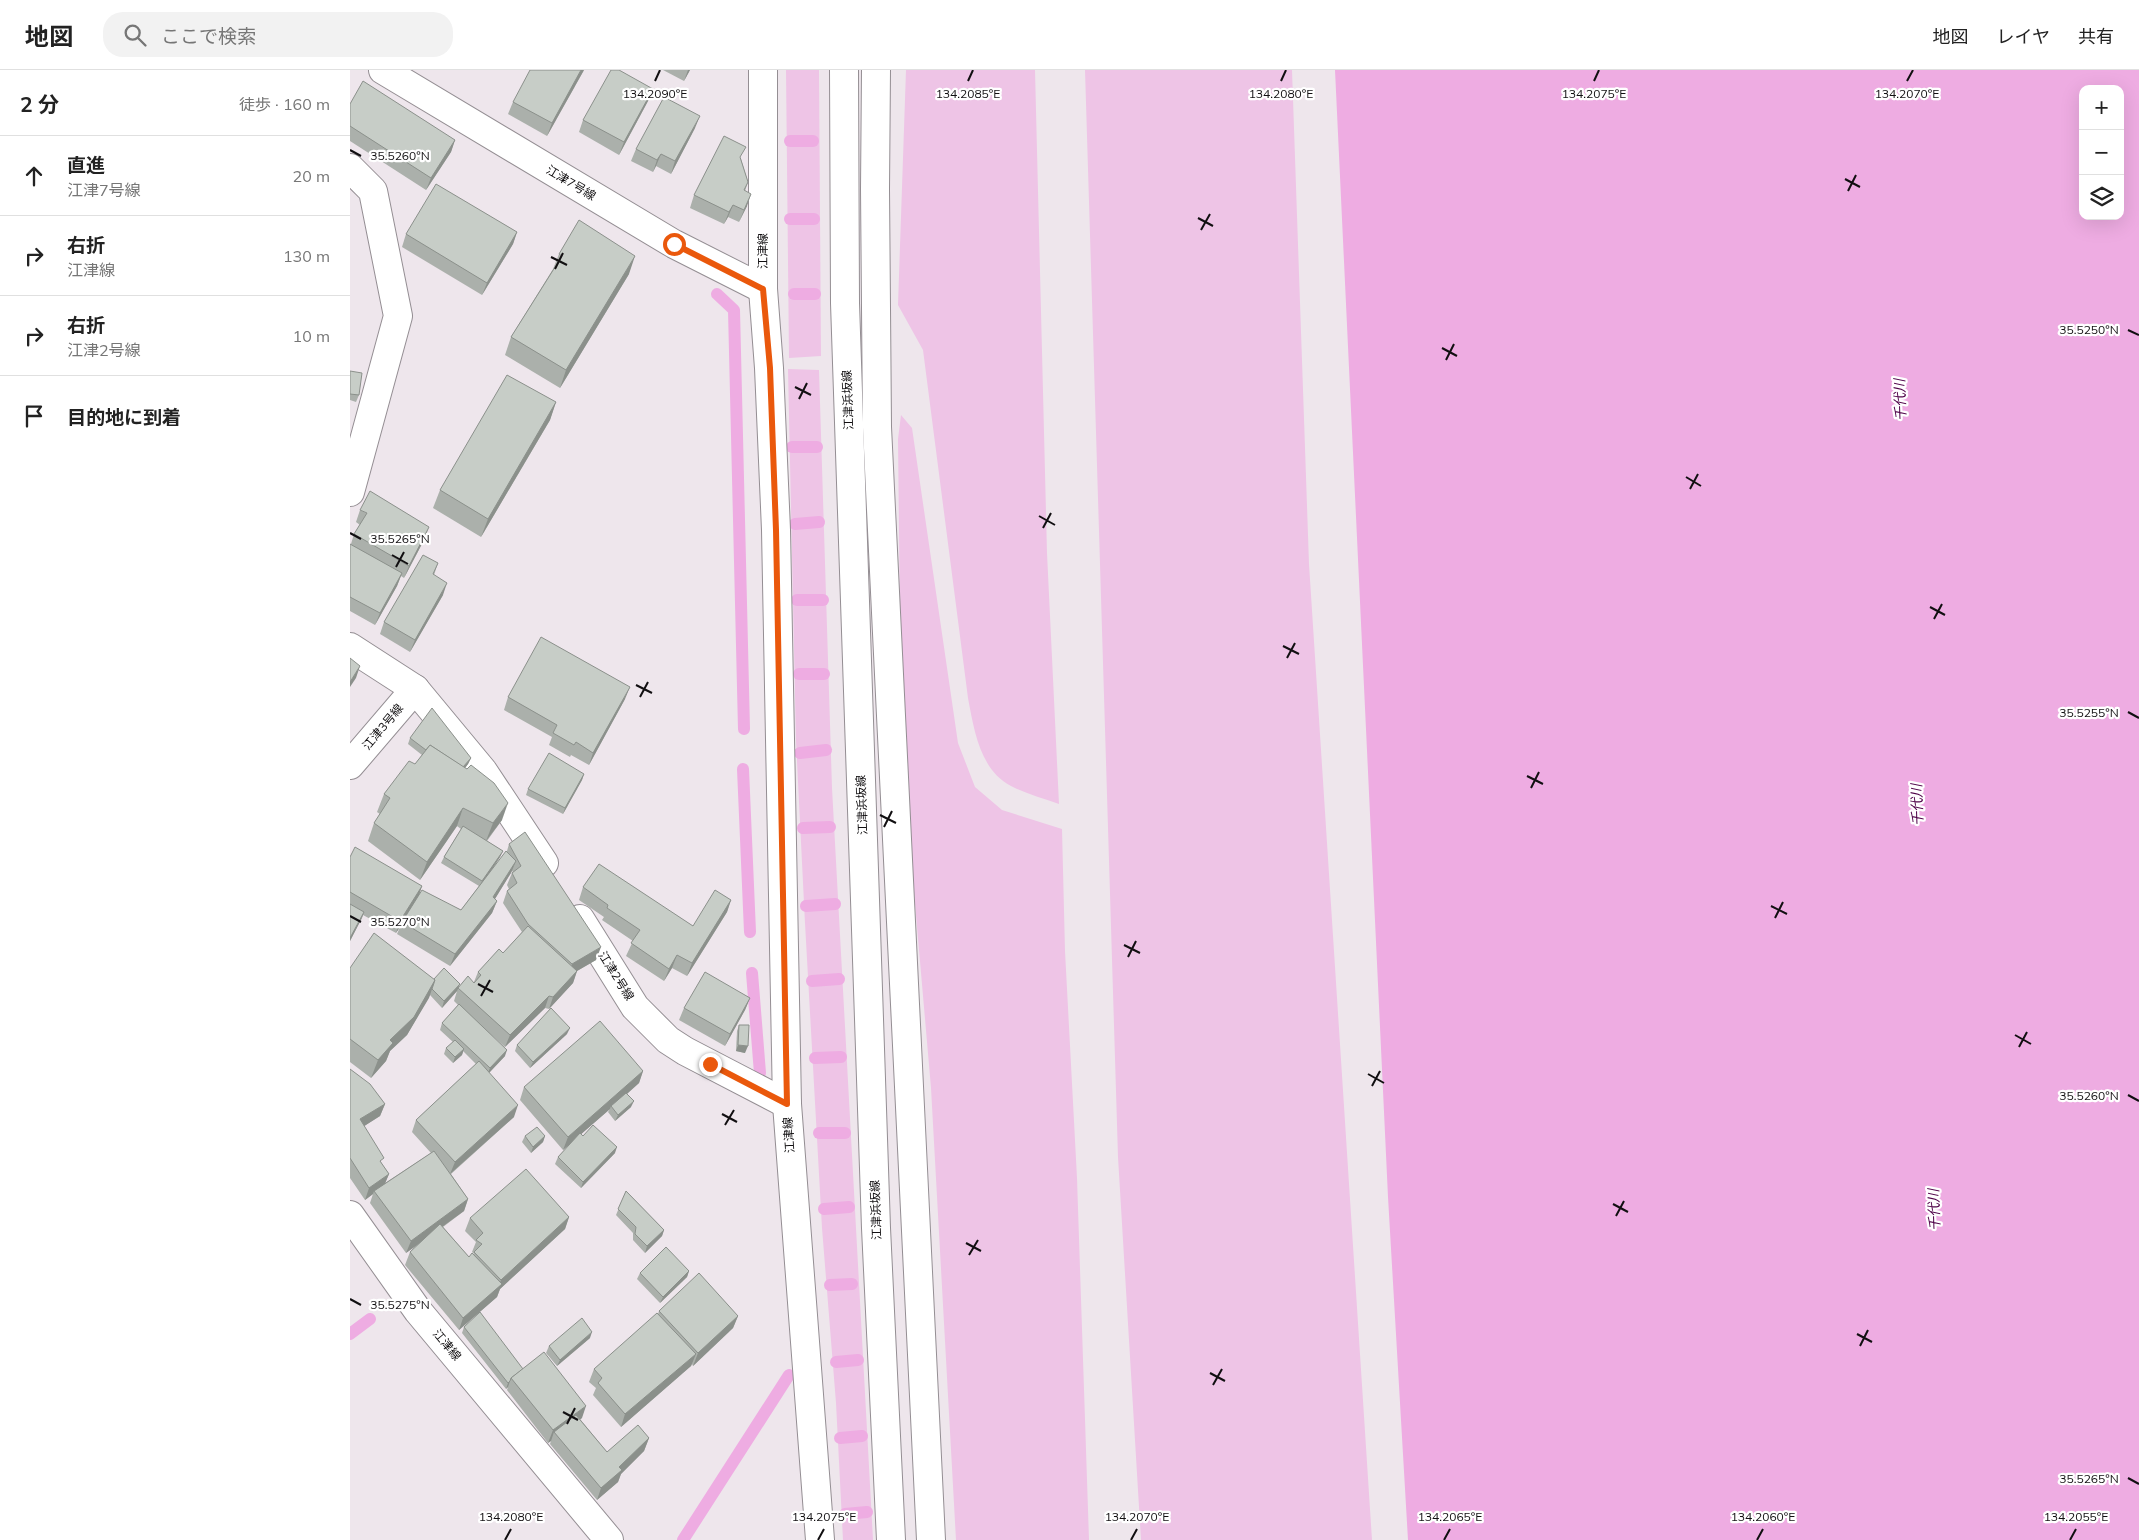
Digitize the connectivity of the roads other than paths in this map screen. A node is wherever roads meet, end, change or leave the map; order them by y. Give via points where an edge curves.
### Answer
1 (383, 70) edge
2 (763, 70) edge
3 (844, 70) edge
4 (876, 70) edge
5 (350, 168) edge
6 (763, 289) junction
7 (350, 492) edge
8 (350, 647) edge
9 (415, 689) junction
10 (350, 765) edge
11 (787, 1104) junction
12 (350, 1215) edge
13 (609, 1540) edge
14 (820, 1540) edge
15 (892, 1540) edge
16 (932, 1540) edge

1 - 6 street, 江津7号線 via 674,244
2 - 6 street, 江津線
3 - 15 street, 江津浜坂線 via 845,303 876,1228
4 - 16 street via 877,427
5 - 7 street via 372,191 398,316
6 - 11 street, 江津線 via 770,368 776,530
8 - 9 street, 江津2号線
9 - 10 street, 江津3号線
9 - 11 street, 江津2号線 via 483,771 635,1007 668,1040 685,1051
11 - 14 street, 江津線
12 - 13 street, 江津線 via 418,1311

